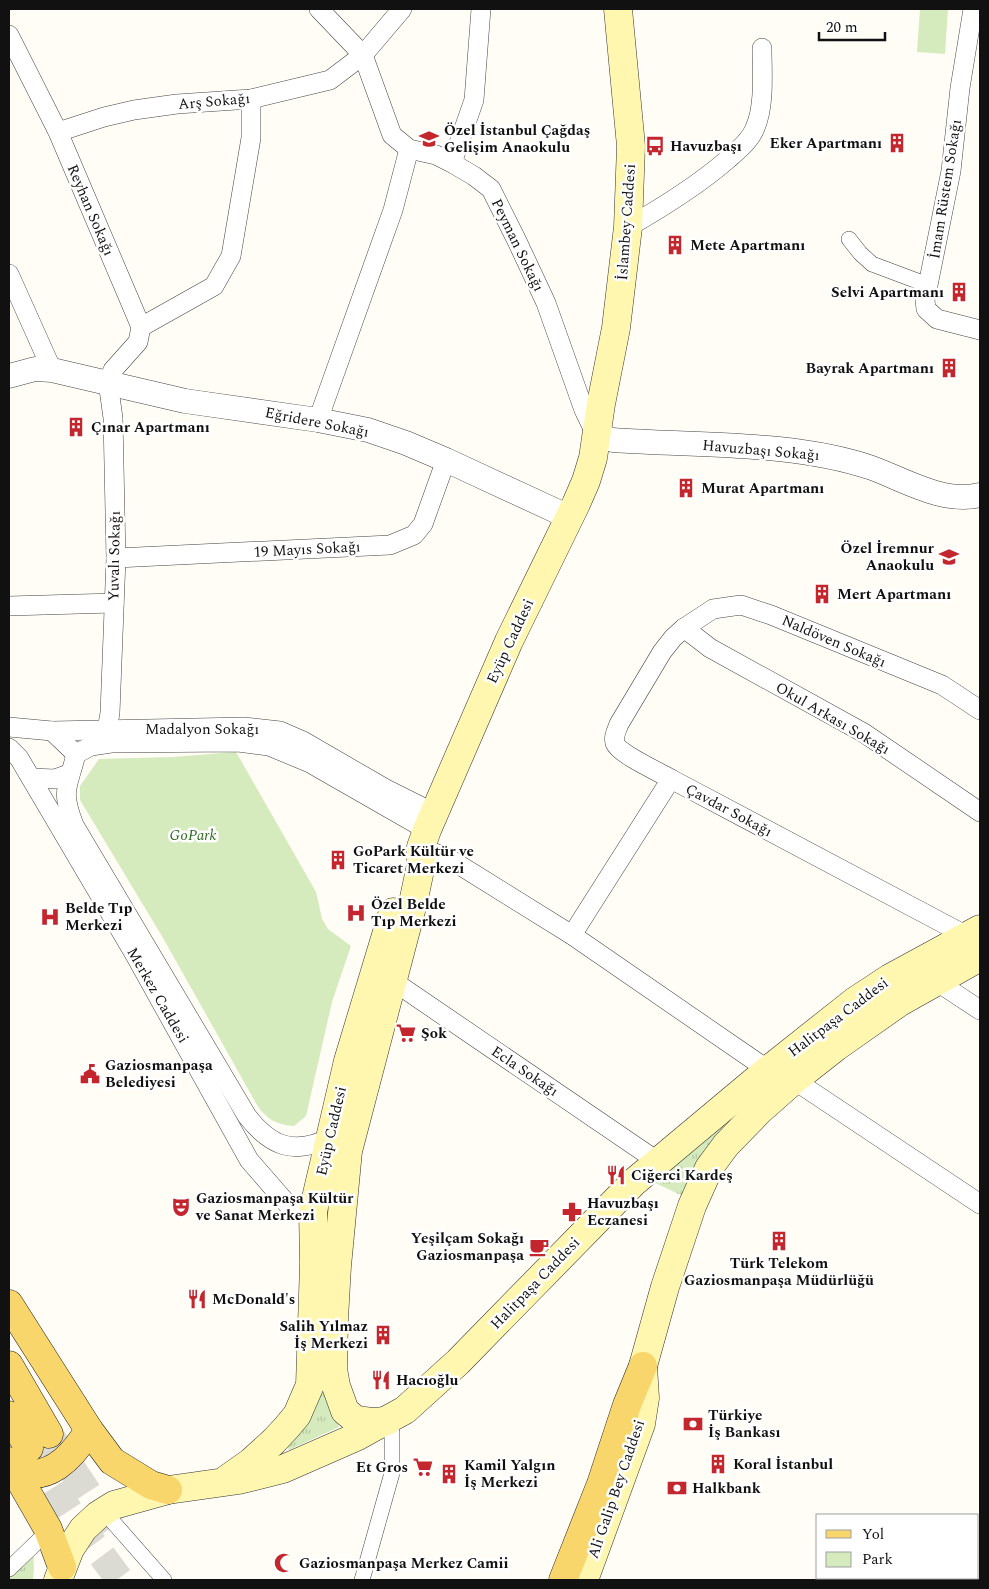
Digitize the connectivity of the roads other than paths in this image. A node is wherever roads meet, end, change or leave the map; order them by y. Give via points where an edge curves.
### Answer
1 (318, 9) edge
2 (402, 9) edge
3 (481, 9) edge
4 (618, 9) edge
5 (973, 9) edge
6 (9, 35) edge
7 (762, 48) dead end
8 (363, 55) junction
9 (251, 99) junction
10 (58, 132) junction
11 (409, 149) junction
12 (452, 163) junction
13 (628, 227) junction
14 (849, 239) dead end
15 (9, 274) edge
16 (928, 285) junction
17 (141, 327) junction
18 (980, 330) edge
19 (52, 370) junction
20 (9, 376) edge
21 (108, 382) junction
22 (318, 420) junction
23 (596, 435) junction
24 (446, 460) junction
25 (980, 495) edge
26 (569, 517) junction
27 (116, 558) junction
28 (114, 603) junction
29 (9, 606) edge
30 (684, 628) junction
31 (980, 710) edge
32 (9, 727) edge
33 (106, 730) junction
34 (52, 732) junction
35 (192, 735) junction
36 (14, 753) edge
37 (76, 754) junction
38 (69, 774) junction
39 (31, 778) junction
40 (671, 779) junction
41 (980, 812) edge
42 (427, 830) junction
43 (105, 892) junction
44 (120, 916) junction
45 (572, 935) junction
46 (976, 940) edge
47 (383, 978) junction
48 (936, 981) junction
49 (980, 1010) edge
50 (768, 1070) junction
51 (794, 1080) junction
52 (330, 1138) junction
53 (657, 1161) junction
54 (344, 1190) junction
55 (980, 1204) edge
56 (313, 1211) junction
57 (9, 1304) edge
58 (9, 1366) edge
59 (644, 1366) junction
60 (9, 1415) edge
61 (389, 1426) junction
62 (89, 1430) junction
63 (25, 1453) edge
64 (222, 1483) junction
65 (168, 1490) junction
66 (113, 1522) tunnel mouth
67 (39, 1540) dead end
68 (9, 1569) edge
69 (62, 1576) edge
70 (164, 1580) edge
71 (362, 1580) edge
72 (563, 1580) edge
73 (584, 1580) edge

1 - 8 street
2 - 8 street, Arş Sokağı
3 - 12 street via 474,100
4 - 13 main road, İslambey Caddesi via 631,146
5 - 16 street, İmam Rüstem Sokağı via 950,171
6 - 10 street, Reyhan Sokağı
7 - 13 street via 762,89 755,130 738,150 679,197
8 - 9 street, Arş Sokağı via 330,80
8 - 11 street via 392,135
9 - 10 street, Arş Sokağı via 134,110
9 - 17 street via 251,138 231,256 214,286
10 - 17 street, Reyhan Sokağı
11 - 12 street, Peyman Sokağı via 436,155
11 - 22 street via 392,210
12 - 23 street, Peyman Sokağı via 491,189 546,303
13 - 23 main road, İslambey Caddesi via 616,328
14 - 16 street via 872,264
15 - 19 street
16 - 18 street, İmam Rüstem Sokağı via 926,309 937,319
17 - 21 street via 138,342 113,370
19 - 20 street, Eğridere Sokağı via 35,369
19 - 21 street, Eğridere Sokağı
21 - 22 street, Eğridere Sokağı via 185,401
21 - 27 street, Yuvalı Sokağı via 113,418
22 - 24 street, Eğridere Sokağı via 368,430
23 - 25 street, Havuzbaşı Sokağı via 613,440 819,454 871,468 939,494
23 - 26 main road, Eyüp Caddesi via 586,481
24 - 26 street, Eğridere Sokağı
24 - 27 street, 19 Mayıs Sokağı via 424,524 414,535 390,545
26 - 42 main road, Eyüp Caddesi via 509,640
27 - 28 street, Yuvalı Sokağı
28 - 29 street
28 - 33 street, Yuvalı Sokağı via 110,713
30 - 31 street, Naldöven Sokağı via 712,608 741,605 942,685
30 - 40 street, Çavdar Sokağı via 662,652 615,736 615,744 622,752
30 - 41 street, Okul Arkası Sokağı via 710,648 864,733
32 - 34 street, Madalyon Sokağı
33 - 34 street, Madalyon Sokağı
33 - 35 street, Madalyon Sokağı
34 - 36 street via 30,740
34 - 37 street
35 - 37 street, Madalyon Sokağı via 91,746
35 - 42 street, Madalyon Sokağı via 244,727 280,732 303,741 386,790
36 - 39 street, Merkez Caddesi
37 - 38 street
38 - 39 street via 55,779
38 - 43 street, Merkez Caddesi via 68,810
39 - 43 street, Merkez Caddesi
40 - 45 street
40 - 46 street, Çavdar Sokağı
42 - 45 street, Madalyon Sokağı via 454,862
42 - 47 main road, Eyüp Caddesi via 408,866
43 - 44 street, Merkez Caddesi
44 - 52 street, Merkez Caddesi via 258,1131 272,1141 292,1147 313,1145
44 - 56 street, Merkez Caddesi via 135,954 249,1160 288,1206 302,1212
45 - 50 street, Madalyon Sokağı
46 - 48 main road, Halitpaşa Caddesi
46 - 50 main road, Halitpaşa Caddesi via 890,978 855,1001
47 - 52 main road, Eyüp Caddesi via 348,1061
47 - 53 street, Ecla Sokağı
47 - 54 main road, Eyüp Caddesi via 348,1151
48 - 49 street
48 - 51 main road, Halitpaşa Caddesi via 900,1002
50 - 53 main road, Halitpaşa Caddesi
51 - 55 street
51 - 59 main road, Halitpaşa Caddesi via 748,1122 709,1168 692,1206 665,1287
52 - 56 main road, Eyüp Caddesi
53 - 61 main road, Halitpaşa Caddesi via 458,1362
54 - 56 main road
54 - 61 main road, Eyüp Caddesi via 334,1318 336,1386 345,1411 356,1420
56 - 64 main road, Eyüp Caddesi via 310,1385 306,1398 297,1415 274,1441
57 - 62 main road
58 - 63 main road
59 - 72 main road
59 - 73 main road, Ali Galip Bey Caddesi via 645,1398 641,1424
60 - 63 main road
61 - 64 main road, Halitpaşa Caddesi via 283,1469
61 - 71 street via 392,1473
62 - 63 main road via 69,1458 49,1471 30,1474
62 - 65 main road via 112,1461 151,1485
63 - 69 main road
64 - 65 main road, Halitpaşa Caddesi
65 - 69 main road, Halitpaşa Caddesi via 122,1502 98,1515 76,1539
66 - 70 street
67 - 68 street

